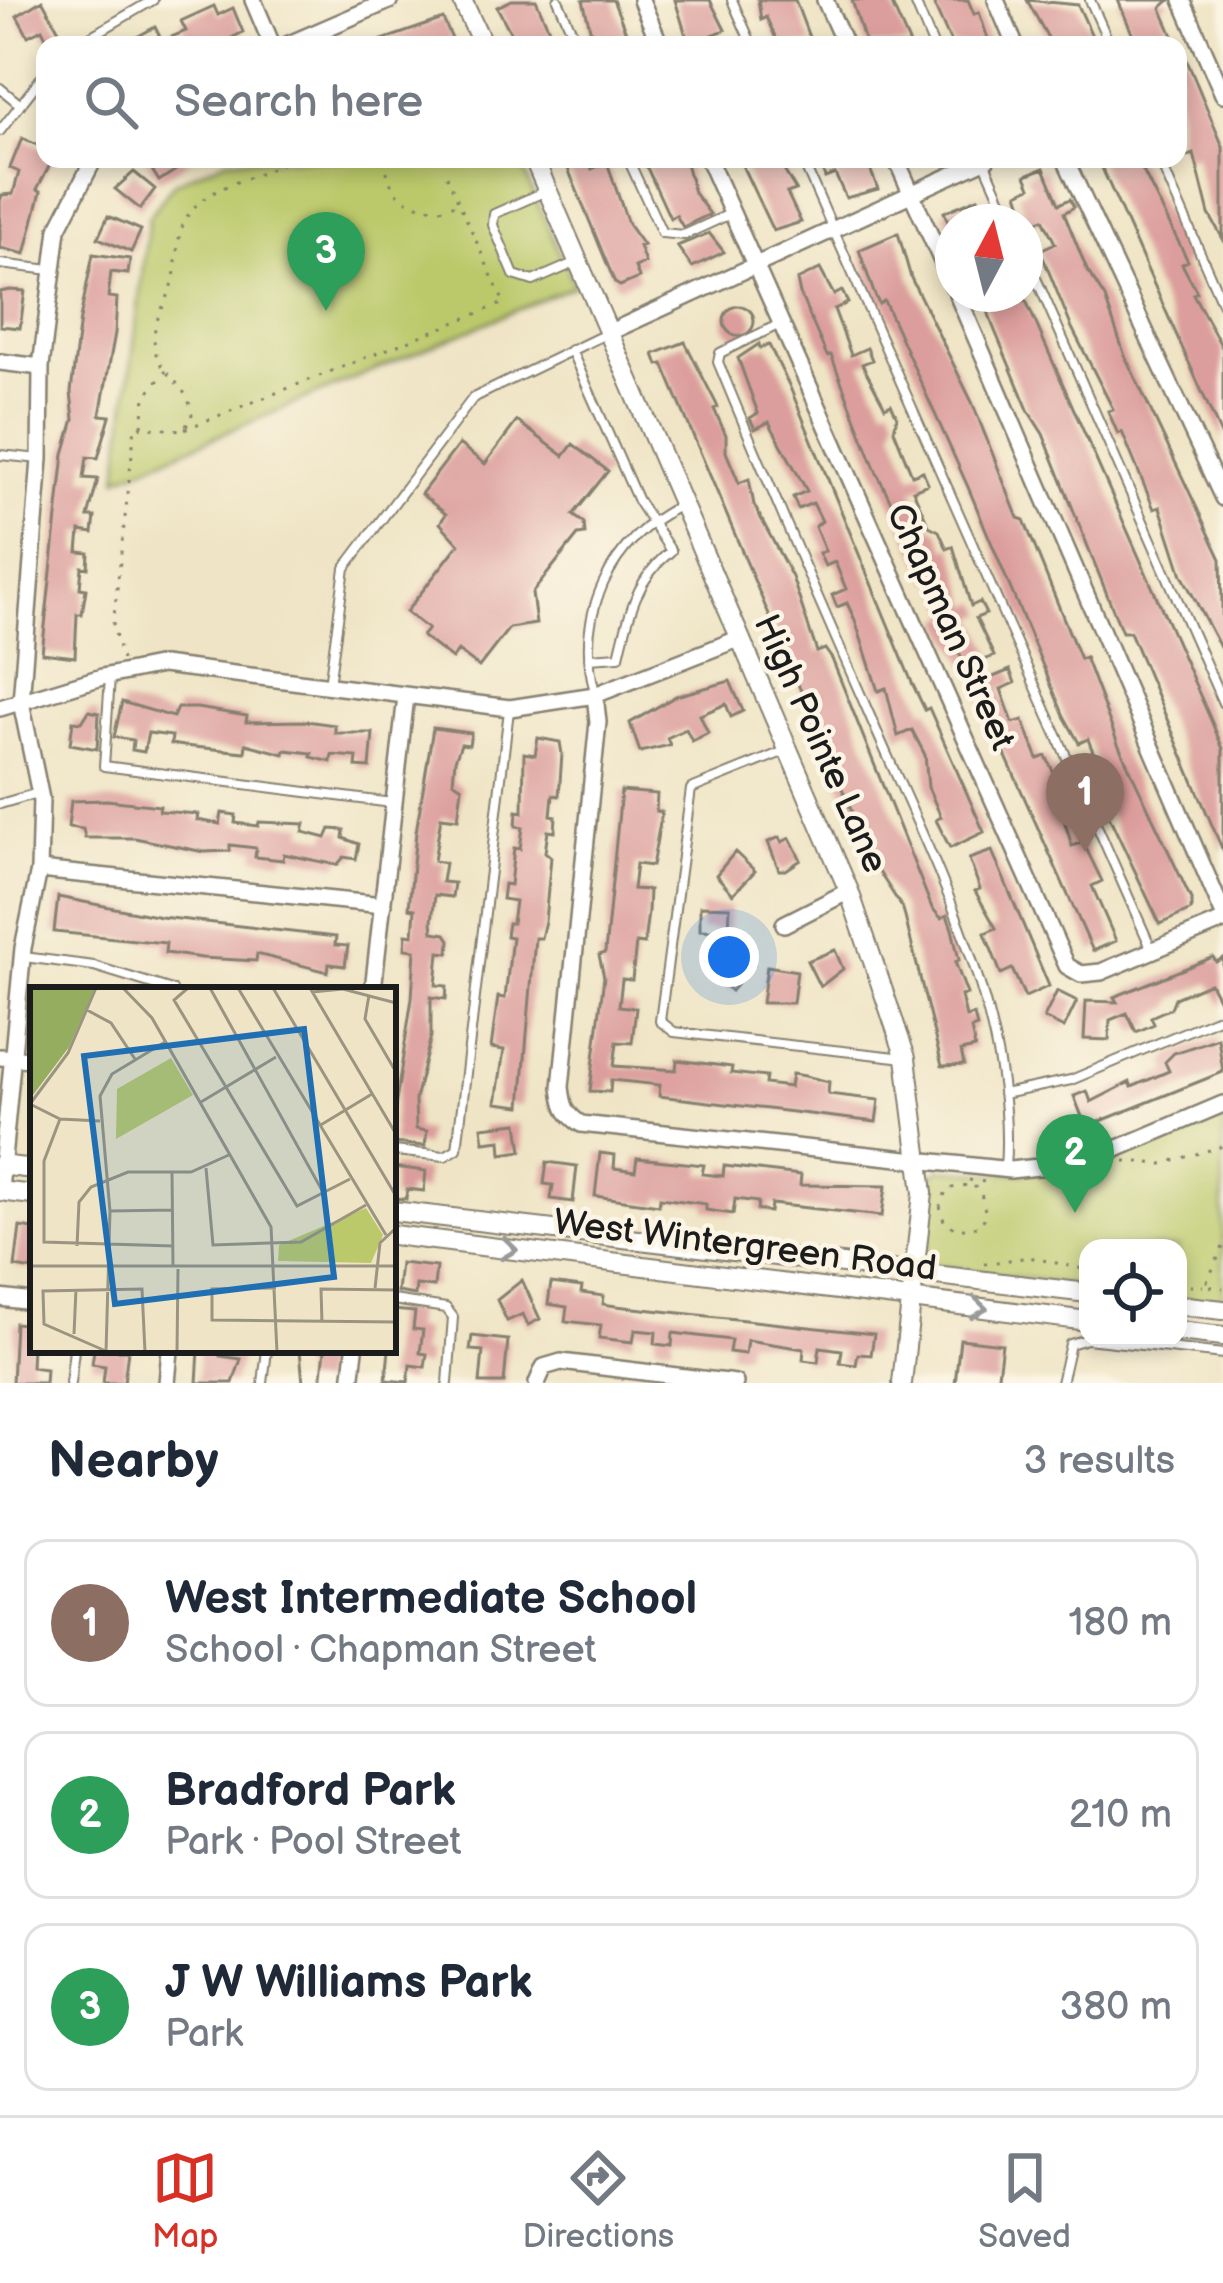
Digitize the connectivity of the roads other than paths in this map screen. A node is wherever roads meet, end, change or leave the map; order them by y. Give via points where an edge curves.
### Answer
1 (253, 0) edge
2 (391, 0) edge
3 (463, 0) edge
4 (559, 0) edge
5 (640, 0) edge
6 (733, 0) edge
7 (825, 0) edge
8 (914, 0) edge
9 (996, 0) edge
10 (1090, 0) edge
11 (1182, 0) edge
12 (150, 1) edge
13 (357, 6) edge
14 (91, 36) edge
15 (268, 36) edge
16 (302, 36) edge
17 (479, 36) edge
18 (574, 36) edge
19 (656, 36) edge
20 (748, 36) edge
21 (841, 36) edge
22 (929, 36) edge
23 (1011, 36) edge
24 (1105, 36) edge
25 (36, 82) edge
26 (0, 88) edge
27 (1223, 94) edge
28 (17, 102) junction
29 (0, 130) edge
30 (89, 168) edge
31 (538, 168) edge
32 (632, 168) edge
33 (712, 168) edge
34 (806, 168) edge
35 (900, 168) edge
36 (967, 168) edge
37 (989, 168) edge
38 (1069, 168) edge
39 (1163, 168) edge
40 (548, 190) junction
41 (913, 196) junction
42 (1004, 204) edge
43 (732, 213) junction
44 (834, 230) junction
45 (935, 245) edge
46 (579, 261) junction
47 (0, 264) edge
48 (757, 264) junction
49 (51, 270) junction
50 (1043, 294) edge
51 (1223, 305) edge
52 (964, 312) edge
53 (783, 323) junction
54 (610, 332) junction
55 (571, 350) junction
56 (0, 362) edge
57 (41, 368) junction
58 (0, 455) edge
59 (40, 459) junction
60 (1223, 498) edge
61 (682, 504) junction
62 (653, 520) junction
63 (738, 639) junction
64 (589, 658) junction
65 (110, 675) junction
66 (328, 686) junction
67 (596, 695) junction
68 (406, 696) junction
69 (21, 702) junction
70 (1223, 703) edge
71 (0, 708) edge
72 (510, 708) junction
73 (785, 751) junction
74 (40, 793) junction
75 (396, 803) junction
76 (0, 804) edge
77 (39, 870) junction
78 (849, 891) junction
79 (383, 905) junction
80 (1223, 917) edge
81 (784, 924) dead end
82 (1153, 952) junction
83 (22, 957) junction
84 (162, 987) edge
85 (373, 987) edge
86 (1223, 1016) edge
87 (7, 1058) edge
88 (906, 1058) junction
89 (1003, 1094) junction
90 (1223, 1104) edge
91 (396, 1151) edge
92 (922, 1159) junction
93 (2, 1166) edge
94 (1005, 1170) junction
95 (0, 1190) edge
96 (30, 1195) edge
97 (396, 1211) edge
98 (396, 1235) edge
99 (917, 1273) junction
100 (1079, 1293) edge
101 (0, 1298) edge
102 (396, 1300) edge
103 (913, 1300) junction
104 (30, 1302) edge
105 (1187, 1305) edge
106 (1223, 1310) edge
107 (1079, 1320) edge
108 (1187, 1332) edge
109 (1223, 1336) edge
110 (74, 1353) edge
111 (170, 1353) edge
112 (267, 1353) edge
113 (355, 1353) edge
114 (1223, 1354) edge
115 (70, 1383) edge
116 (166, 1383) edge
117 (263, 1383) edge
118 (351, 1383) edge
119 (448, 1383) edge
120 (537, 1383) edge
121 (735, 1383) edge
122 (902, 1383) edge
123 (1061, 1383) edge

1 - 15 street
2 - 13 street
3 - 17 street
4 - 18 lane
5 - 19 street
6 - 20 lane
7 - 21 street
8 - 22 lane
9 - 23 street
10 - 24 lane
11 - 27 street
12 - 14 lane
13 - 16 street
25 - 28 lane
26 - 28 lane
28 - 29 lane
30 - 49 street via 58,229
31 - 40 street, High Pointe Lane
32 - 43 lane via 662,232 684,235
33 - 43 street, Chapman Street
34 - 44 lane
35 - 41 street
36 - 41 street
37 - 42 lane
38 - 60 street
39 - 51 lane
40 - 46 street, High Pointe Lane
40 - 46 lane via 494,214 514,275 532,281
41 - 44 street
41 - 45 street
43 - 48 street, Chapman Street
44 - 48 street
44 - 82 lane
46 - 54 street, High Pointe Lane
47 - 49 lane
48 - 53 street, Chapman Street
48 - 54 street
49 - 57 street
50 - 70 lane
52 - 80 street
53 - 82 street, Chapman Street via 1067,966 1101,972
53 - 89 lane via 720,353 718,362 946,892
54 - 55 lane
54 - 61 street, High Pointe Lane
55 - 62 lane
55 - 66 lane via 473,398 345,568
56 - 57 street
57 - 59 street
58 - 59 lane
59 - 69 street
61 - 62 lane
61 - 63 street, High Pointe Lane
62 - 64 lane via 601,585
62 - 64 lane via 671,551 631,600 620,656
63 - 67 street
63 - 73 street, High Pointe Lane
64 - 67 lane
65 - 66 street via 162,665
65 - 69 street
65 - 75 lane via 104,766
66 - 68 street
67 - 72 street
67 - 92 street via 563,1107 581,1124
68 - 72 street
68 - 75 street
69 - 71 street
69 - 74 street
72 - 91 lane via 457,1149 445,1156
73 - 78 street, High Pointe Lane
73 - 88 lane via 691,789 660,1021 674,1032
74 - 76 lane
74 - 77 street
75 - 79 street
77 - 79 street
77 - 83 street
78 - 81 street
78 - 88 street, High Pointe Lane
79 - 85 street
80 - 82 street, Chapman Street
83 - 84 lane via 94,966
83 - 87 street
86 - 89 lane via 1071,1080
87 - 93 street
88 - 92 street, High Pointe Lane
89 - 94 lane
90 - 94 street via 1086,1162
92 - 94 street
92 - 99 street, High Pointe Lane
93 - 95 street
95 - 96 street
97 - 99 street, West Wintergreen Road
98 -> 103 street, West Wintergreen Road
99 - 100 street, West Wintergreen Road
99 - 103 street, High Pointe Lane
101 - 104 street
102 - 119 lane via 446,1308 453,1317
103 -> 107 street, West Wintergreen Road
103 - 122 street, High Pointe Lane
105 - 106 street
108 - 109 street
110 - 115 lane
111 - 116 street
112 - 117 lane
113 - 118 street
114 - 123 lane via 1087,1339 1064,1352
120 - 121 street via 544,1366 561,1362

